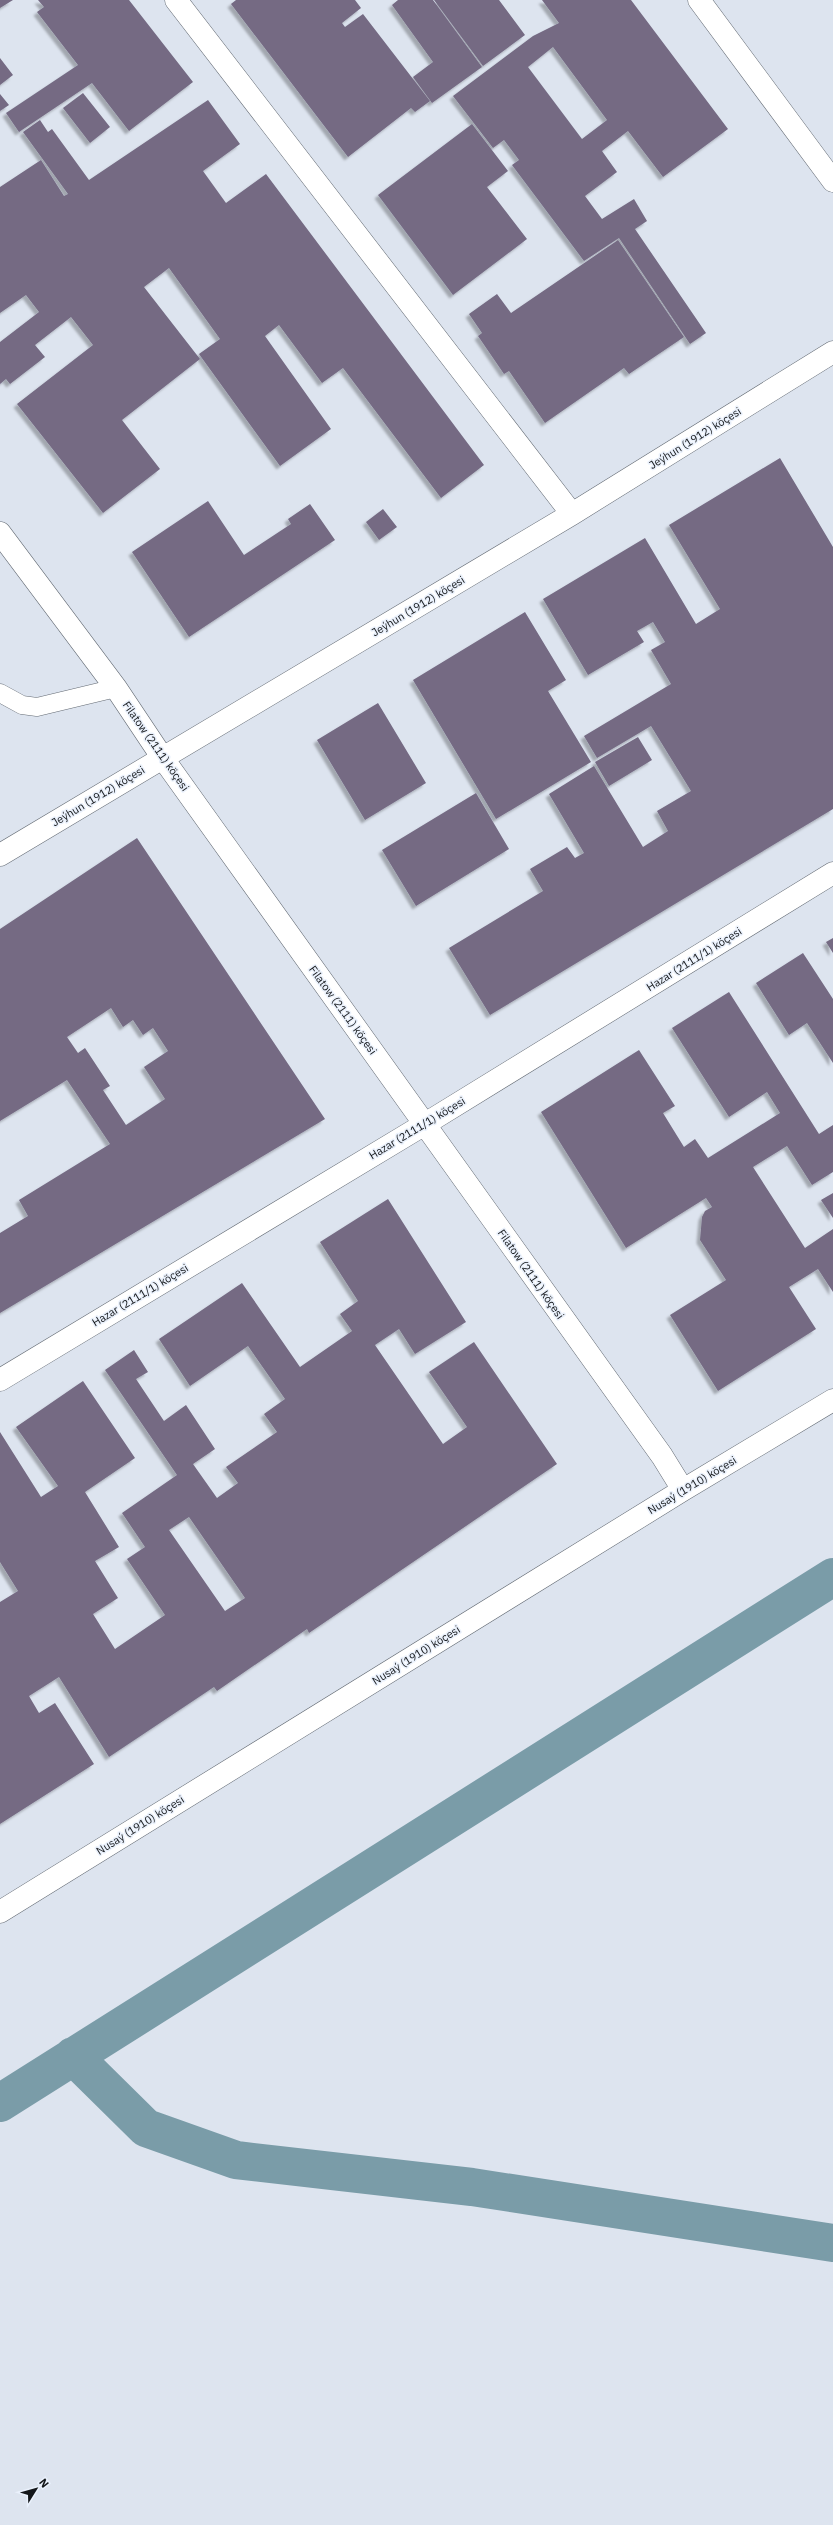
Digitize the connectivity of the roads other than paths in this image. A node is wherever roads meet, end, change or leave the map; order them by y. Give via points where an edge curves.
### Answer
1 (176, 0) edge
2 (699, 0) edge
3 (833, 181) edge
4 (833, 352) edge
5 (572, 514) junction
6 (0, 533) edge
7 (116, 688) junction
8 (0, 694) edge
9 (162, 757) junction
10 (0, 855) edge
11 (833, 873) edge
12 (425, 1124) junction
13 (0, 1380) edge
14 (833, 1400) edge
15 (683, 1490) junction
16 (0, 1912) edge

1 - 5 street
2 - 3 street
4 - 5 street, Jeýhun (1912) köçesi
5 - 9 street, Jeýhun (1912) köçesi
6 - 7 street, Filatow (2111) köçesi
7 - 8 lane via 38,707 22,705
7 - 9 street, Filatow (2111) köçesi
9 - 10 street, Jeýhun (1912) köçesi
9 - 12 street, Filatow (2111) köçesi
11 - 12 street, Hazar (2111/1) köçesi
12 - 13 street, Hazar (2111/1) köçesi
12 - 15 street, Filatow (2111) köçesi via 662,1456
14 - 15 street, Nusaý (1910) köçesi
15 - 16 street, Nusaý (1910) köçesi

